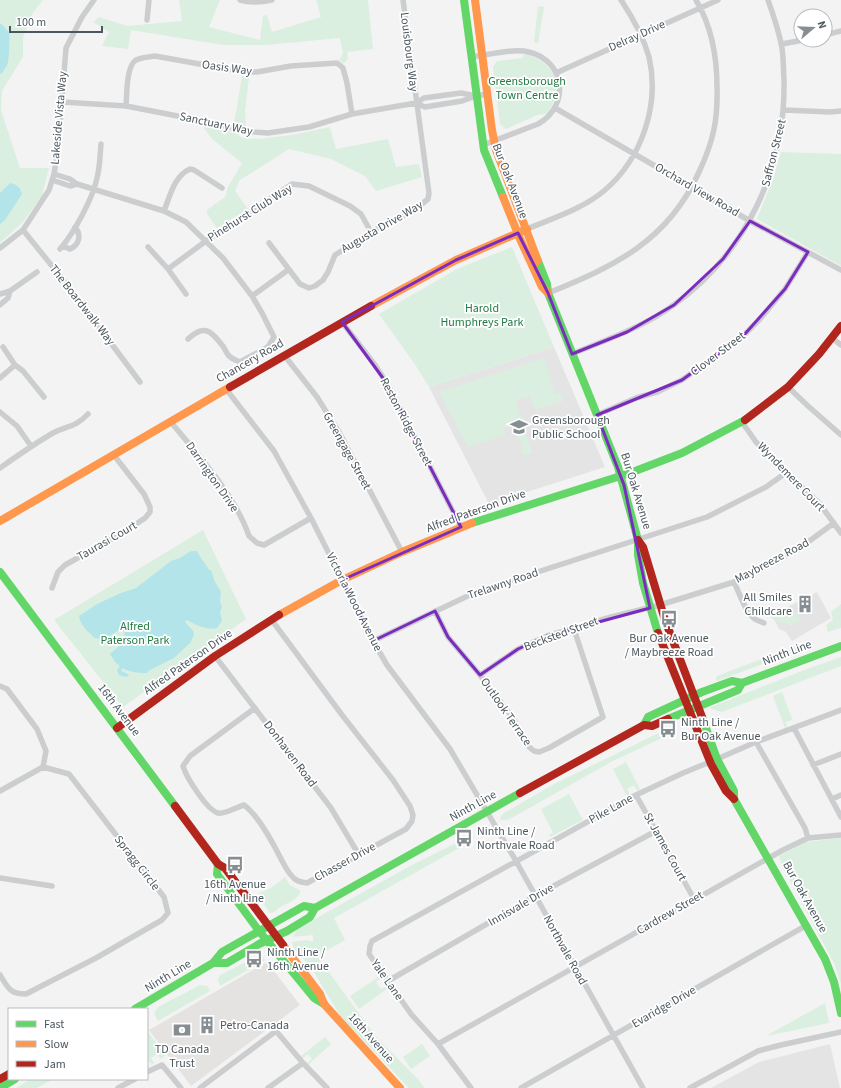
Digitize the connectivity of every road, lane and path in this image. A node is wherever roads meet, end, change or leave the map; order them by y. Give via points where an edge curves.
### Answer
1 (94, 0) edge
2 (149, 0) edge
3 (240, 0) edge
4 (272, 0) edge
5 (403, 0) edge
6 (464, 0) edge
7 (475, 0) edge
8 (621, 0) edge
9 (696, 0) edge
10 (718, 0) edge
11 (768, 0) edge
12 (701, 8) junction
13 (147, 20) dead end
14 (641, 34) junction
15 (793, 42) edge
16 (782, 44) junction
17 (482, 56) junction
18 (471, 57) junction
19 (556, 73) junction
20 (487, 94) junction
21 (476, 96) junction
22 (62, 102) junction
23 (416, 103) junction
24 (126, 106) junction
25 (555, 108) junction
26 (784, 110) junction
27 (841, 111) edge
28 (352, 114) junction
29 (494, 141) junction
30 (101, 144) dead end
31 (483, 145) junction
32 (634, 154) junction
33 (54, 174) junction
34 (52, 180) junction
35 (77, 184) junction
36 (692, 187) junction
37 (222, 188) dead end
38 (94, 189) junction
39 (164, 211) junction
40 (750, 221) junction
41 (75, 227) junction
42 (527, 229) junction
43 (23, 230) junction
44 (372, 232) junction
45 (518, 233) junction
46 (206, 241) junction
47 (269, 243) dead end
48 (148, 247) dead end
49 (0, 248) edge
50 (808, 252) junction
51 (168, 270) junction
52 (288, 270) junction
53 (841, 270) edge
54 (37, 272) dead end
55 (10, 291) junction
56 (548, 293) junction
57 (0, 294) edge
58 (186, 294) dead end
59 (252, 296) junction
60 (0, 305) edge
61 (342, 322) junction
62 (841, 326) edge
63 (832, 338) junction
64 (188, 339) dead end
65 (841, 345) edge
66 (3, 347) dead end
67 (572, 354) junction
68 (284, 355) junction
69 (15, 365) junction
70 (0, 378) edge
71 (140, 382) dead end
72 (788, 387) junction
73 (226, 389) junction
74 (44, 397) dead end
75 (0, 412) edge
76 (88, 414) dead end
77 (597, 415) junction
78 (170, 421) junction
79 (742, 422) junction
80 (841, 435) edge
81 (31, 446) junction
82 (113, 454) junction
83 (0, 468) edge
84 (787, 472) junction
85 (621, 476) junction
86 (311, 518) junction
87 (0, 521) edge
88 (834, 523) junction
89 (461, 527) junction
90 (841, 533) edge
91 (638, 540) junction
92 (402, 552) junction
93 (0, 572) edge
94 (342, 580) junction
95 (734, 582) junction
96 (52, 588) dead end
97 (660, 605) junction
98 (650, 608) junction
99 (435, 611) junction
100 (271, 620) junction
101 (764, 623) dead end
102 (574, 629) junction
103 (373, 641) junction
104 (841, 646) edge
105 (215, 656) junction
106 (480, 675) junction
107 (742, 683) junction
108 (0, 686) edge
109 (695, 696) junction
110 (685, 700) junction
111 (698, 706) junction
112 (255, 708) junction
113 (689, 710) junction
114 (841, 710) edge
115 (644, 725) junction
116 (117, 728) junction
117 (794, 728) junction
118 (756, 742) junction
119 (841, 754) edge
120 (714, 761) junction
121 (813, 764) junction
122 (43, 767) junction
123 (0, 791) edge
124 (636, 795) junction
125 (841, 795) edge
126 (832, 799) junction
127 (487, 812) junction
128 (841, 817) edge
129 (656, 831) junction
130 (841, 835) edge
131 (808, 838) junction
132 (359, 855) junction
133 (769, 858) junction
134 (516, 861) junction
135 (218, 864) junction
136 (0, 878) edge
137 (52, 886) dead end
138 (535, 896) junction
139 (694, 899) junction
140 (315, 908) junction
141 (807, 925) junction
142 (268, 926) junction
143 (259, 931) junction
144 (276, 936) junction
145 (267, 940) junction
146 (214, 963) junction
147 (575, 967) junction
148 (0, 975) edge
149 (388, 981) junction
150 (324, 1004) junction
151 (137, 1008) edge
152 (841, 1013) edge
153 (841, 1032) edge
154 (614, 1036) junction
155 (438, 1044) junction
156 (303, 1063) junction
157 (148, 1072) edge
158 (13, 1080) edge
159 (132, 1080) edge
160 (0, 1088) edge
161 (118, 1088) edge
162 (181, 1088) edge
163 (200, 1088) edge
164 (268, 1088) edge
165 (327, 1088) edge
166 (400, 1088) edge
167 (471, 1088) edge
168 (521, 1088) edge
169 (643, 1088) edge
170 (690, 1088) edge

1 - 22 street, Lakeside Vista Way via 66,48
2 - 13 street
3 - 4 street
5 - 23 street, Louisbourg Way
6 - 18 street, Bur Oak Avenue
7 - 17 street, Bur Oak Avenue
8 - 14 street
9 - 12 street
10 - 12 street, Delray Drive
11 - 16 street, Saffron Street
12 - 14 street, Delray Drive
12 - 36 street via 714,45 718,108 709,151
14 - 19 street, Delray Drive
14 - 32 street via 649,57 651,93 648,123
15 - 16 street
16 - 26 street, Saffron Street
17 - 18 street
17 - 19 street via 527,51 543,58
17 - 20 street, Bur Oak Avenue
18 - 21 street, Bur Oak Avenue
19 - 25 street via 560,90
20 - 21 street, Sanctuary Way
20 - 29 street, Bur Oak Avenue
21 - 23 street, Sanctuary Way via 461,93 424,98
21 - 23 street, Sanctuary Way via 425,107
21 - 31 street, Bur Oak Avenue
22 - 24 street, Sanctuary Way
22 - 33 street, Lakeside Vista Way
23 - 28 street, Sanctuary Way
23 - 44 street, Augusta Drive Way via 428,199 413,211
24 - 28 street, Sanctuary Way via 224,125 241,131 268,133 309,127
24 - 28 street, Oasis Way via 130,66 135,60 155,56 244,72 337,63 343,68
25 - 29 street via 538,124
25 - 32 street, Orchard View Road
26 - 27 street
26 - 40 street, Saffron Street via 781,134 769,180
29 - 31 street
29 - 42 street, Bur Oak Avenue
30 - 38 street
31 - 45 street, Bur Oak Avenue
32 - 36 street, Orchard View Road
32 - 42 street via 605,190 588,202
33 - 34 street, Lakeside Vista Way
33 - 35 street
34 - 35 street via 70,186
34 - 43 street, Lakeside Vista Way via 43,201
35 - 38 street
36 - 40 street, Orchard View Road
36 - 56 street via 681,206 665,225 629,254
37 - 39 street via 194,170 182,172
38 - 39 street
38 - 41 street
39 - 46 street via 186,222
40 - 50 street, Orchard View Road
40 - 67 street, Saffron Street via 724,259 674,305 626,332
41 - 41 street via 61,248 70,249 78,244 79,234
42 - 45 street, Chancery Road
42 - 56 street, Bur Oak Avenue
43 - 49 street, Lakeside Vista Way
43 - 71 street, The Boardwalk Way
44 - 46 street, Pinehurst Club Way via 361,214 350,206 309,186 292,184
44 - 52 street, Augusta Drive Way via 335,255 323,280 315,286 304,287
45 - 56 street, Bur Oak Avenue via 542,287
45 - 61 street, Chancery Road via 456,260
46 - 51 street, Pinehurst Club Way
46 - 59 street via 223,258
47 - 52 street, Augusta Drive Way
48 - 51 street
50 - 53 street, Orchard View Road
50 - 77 street, Clover Street via 785,289 744,335 682,380
51 - 58 street
52 - 59 street
54 - 55 street
55 - 57 street
55 - 60 street via 8,298
56 - 67 street, Bur Oak Avenue
59 - 64 street via 274,337 268,348 240,362 229,356 210,331 196,332
61 - 68 street, Chancery Road
61 - 89 street, Reston Ridge Street via 388,385
62 - 63 street, Alfred Paterson Drive
63 - 65 street
63 - 72 street, Alfred Paterson Drive
66 - 69 street
67 - 77 street, Bur Oak Avenue
68 - 73 street, Chancery Road
68 - 92 street, Greengage Street via 317,397 339,432
69 - 70 street
69 - 74 street
72 - 79 street, Alfred Paterson Drive
72 - 80 street
73 - 78 street, Chancery Road
73 - 86 street, Victoria Wood Avenue via 274,450
75 - 81 street via 16,426
76 - 81 street via 76,425 59,430
77 - 85 street, Bur Oak Avenue
78 - 82 street, Chancery Road
78 - 86 street, Darrington Drive via 229,496 253,541 264,545
79 - 84 street, Wyndemere Court via 756,442
79 - 85 street, Alfred Paterson Drive via 682,453
81 - 83 street
82 - 87 street, Chancery Road
82 - 96 street, Taurasi Court via 144,494 150,512 146,518 126,531 65,565 58,572
84 - 88 street, Wyndemere Court via 819,503
84 - 91 street, Trelawny Road via 766,487 718,512
85 - 89 street, Alfred Paterson Drive
85 - 91 street, Bur Oak Avenue
86 - 94 street, Victoria Wood Avenue
88 - 90 street, Wyndemere Court
88 - 95 street, Maybreeze Road via 797,550
89 - 92 street, Alfred Paterson Drive
91 - 97 street, Bur Oak Avenue via 643,547
91 - 98 street, Bur Oak Avenue via 637,549
91 - 99 street, Trelawny Road via 476,592
92 - 94 street, Alfred Paterson Drive
93 - 116 street, 16th Avenue
94 - 100 street, Alfred Paterson Drive
94 - 103 street, Victoria Wood Avenue
95 - 97 street, Maybreeze Road
95 - 101 street via 751,616
97 - 98 street
97 - 109 street, Bur Oak Avenue
98 - 102 street, Becksted Street
98 - 110 street, Bur Oak Avenue
99 - 103 street, Trelawny Road
99 - 106 street, Outlook Terrace via 448,637
100 - 105 street, Alfred Paterson Drive
100 - 132 street, Chasser Drive via 410,806 413,815 406,829
102 - 106 street, Becksted Street via 547,636 518,649
102 - 106 street, Outlook Terrace via 603,717 549,748 538,752 528,746 513,718
103 - 127 street, Victoria Wood Avenue via 387,665 450,750
104 - 107 street, Ninth Line
105 - 112 street, Donhaven Road
105 - 116 street, Alfred Paterson Drive
107 - 109 street, Ninth Line via 724,683
107 - 111 street, Ninth Line via 738,690
108 - 122 street via 7,689 37,729 46,751
109 - 110 street, Ninth Line
109 - 111 street, Bur Oak Avenue
110 - 113 street, Bur Oak Avenue
110 - 115 street, Ninth Line via 648,717
111 - 113 street, Ninth Line
111 - 120 street, Bur Oak Avenue
112 - 132 street, Donhaven Road via 331,808
112 - 132 street, Chasser Drive via 190,756 183,766 185,774 210,808 218,813 244,805 250,810 290,875 300,882 307,883
113 - 115 street, Ninth Line via 652,726
113 - 120 street, Bur Oak Avenue
114 - 117 street, Pike Lane
115 - 127 street, Ninth Line
116 - 135 street, 16th Avenue
117 - 118 street, Pike Lane
117 - 121 street
118 - 120 street, Pike Lane
118 - 131 street via 805,828
119 - 121 street
120 - 124 street, Pike Lane via 683,772
120 - 133 street, Bur Oak Avenue via 734,791 734,799
121 - 126 street
122 - 123 street
122 - 148 street, Spragg Circle via 69,774 164,897 168,913 162,920 96,958 26,994 17,994 9,990
124 - 129 street, St James Court
124 - 134 street, Pike Lane
125 - 126 street
126 - 128 street
127 - 134 street, Northvale Road
127 - 140 street, Ninth Line
129 - 138 street, Innisvale Drive
129 - 139 street, St James Court
130 - 131 street
131 - 133 street, Cardrew Street
133 - 139 street, Cardrew Street
133 - 141 street, Bur Oak Avenue
134 - 138 street, Northvale Road
134 - 149 street, Yale Lane via 372,941 368,954
135 - 142 street, 16th Avenue via 225,868
135 - 143 street, 16th Avenue via 217,874
136 - 137 street
138 - 147 street, Northvale Road
138 - 149 street, Innisvale Drive
139 - 147 street, Cardrew Street
140 - 142 street, Ninth Line via 304,906
140 - 144 street, Ninth Line via 310,917
141 - 152 street, Bur Oak Avenue via 834,982
141 - 154 street, Evaridge Drive
142 - 143 street, Ninth Line
142 - 144 street, 16th Avenue
143 - 145 street, 16th Avenue
143 - 146 street, Ninth Line via 222,952
144 - 145 street, Ninth Line
144 - 150 street, 16th Avenue via 320,994
145 - 146 street, Ninth Line via 227,963
145 - 150 street, 16th Avenue via 314,998
146 - 151 street, Ninth Line
147 - 154 street, Northvale Road
147 - 155 street, Cardrew Street
149 - 155 street, Yale Lane via 411,1014
150 - 166 street, 16th Avenue
153 - 170 street via 781,1044 758,1052
154 - 168 street, Evaridge Drive
154 - 169 street, Northvale Road
155 - 167 street, Yale Lane
156 - 163 street via 276,1031
156 - 164 street
156 - 165 street
157 - 162 street via 162,1065
158 - 160 street
159 - 161 street

